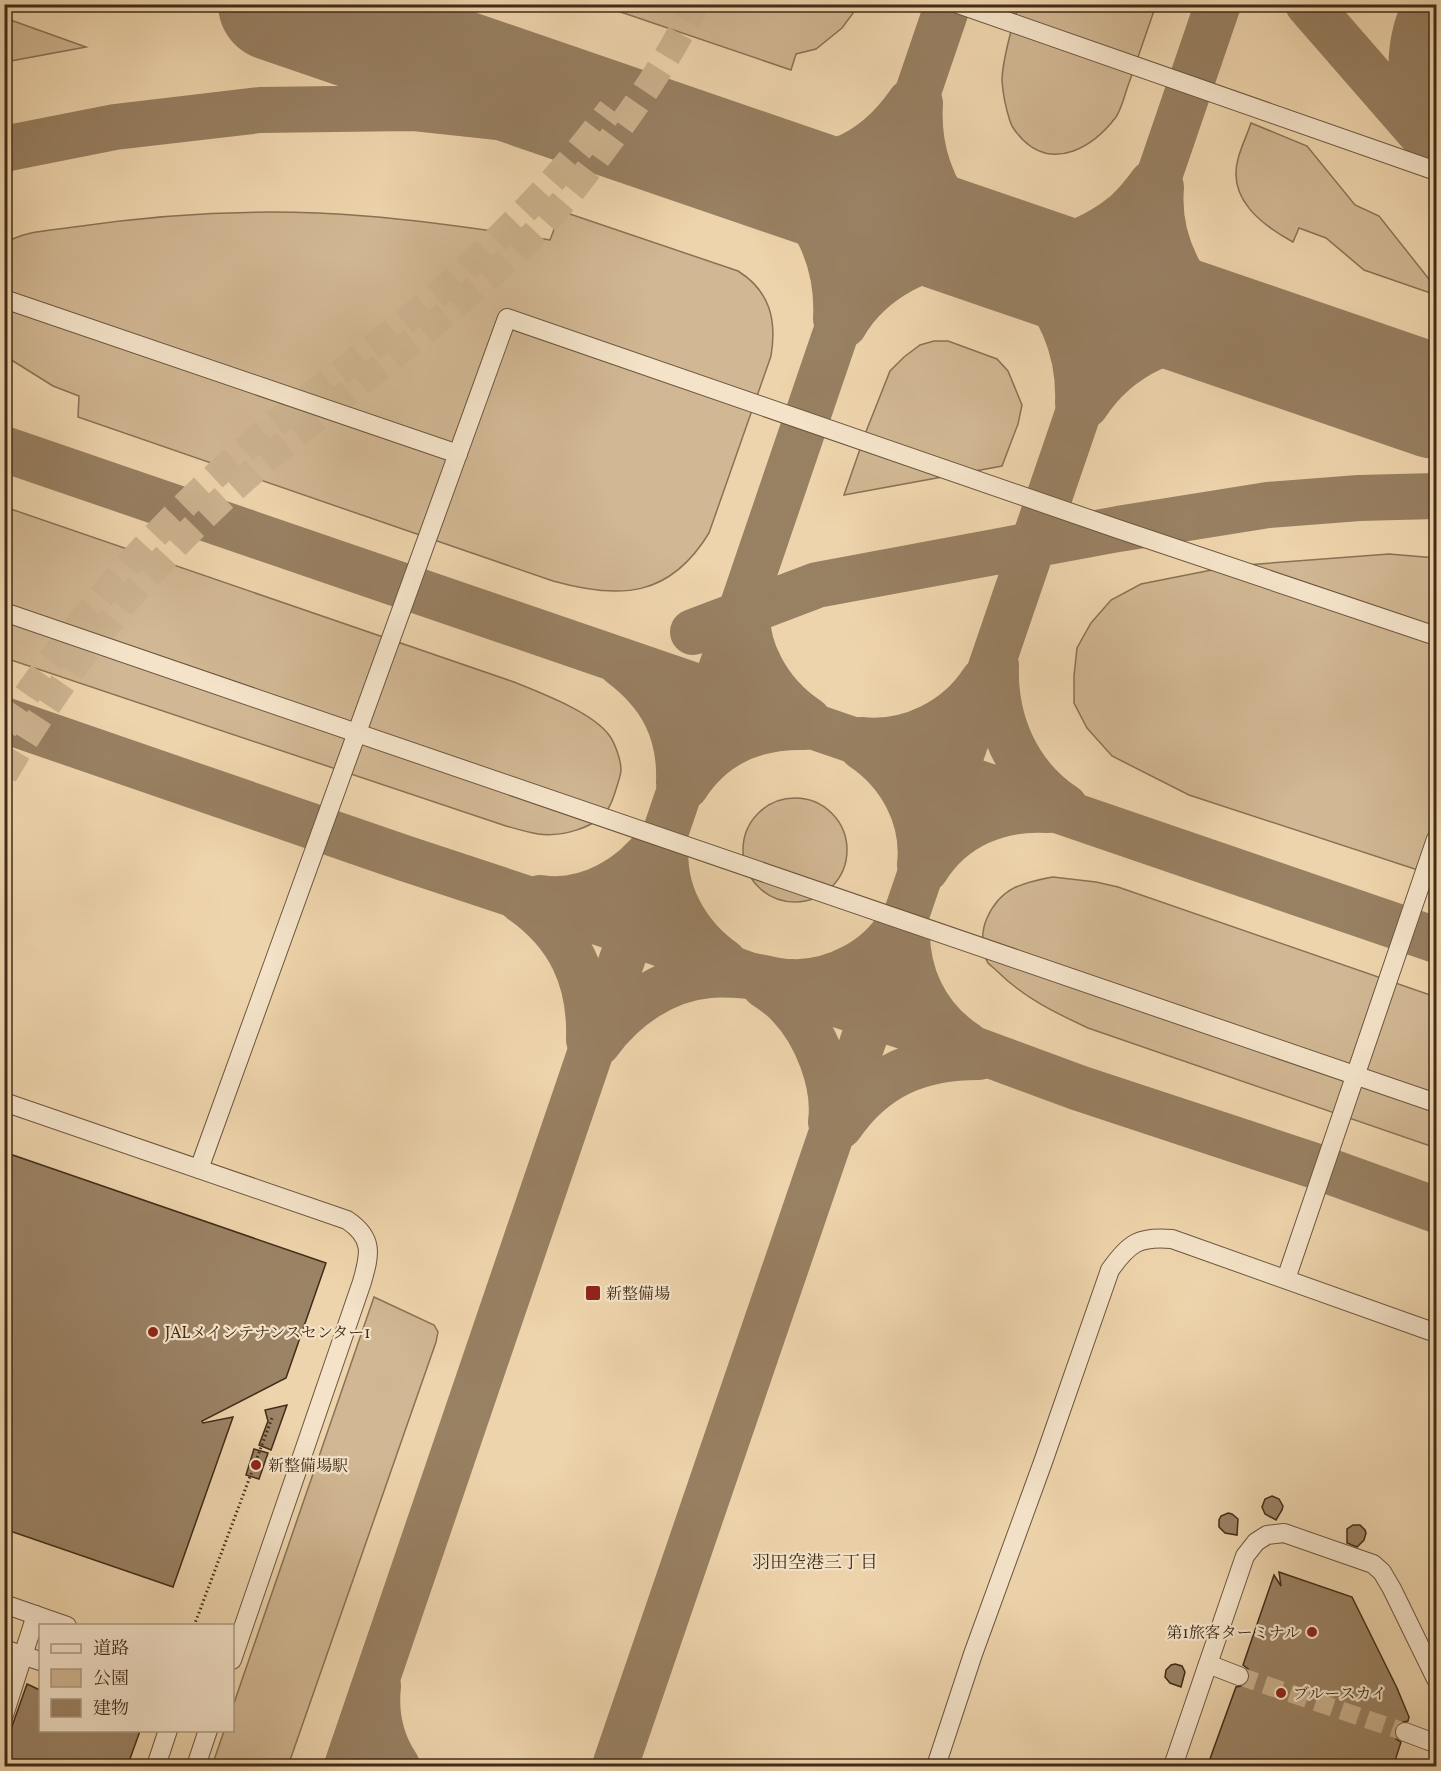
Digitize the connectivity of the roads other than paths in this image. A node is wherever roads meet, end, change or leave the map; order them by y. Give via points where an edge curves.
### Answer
1 (958, 4) edge
2 (1437, 171) edge
3 (4, 299) edge
4 (458, 454) junction
5 (4, 612) edge
6 (1437, 636) edge
7 (357, 734) junction
8 (1437, 839) edge
9 (1356, 1076) junction
10 (4, 1102) edge
11 (1437, 1103) edge
12 (199, 1169) junction
13 (1286, 1280) junction
14 (1437, 1333) edge
15 (4, 1604) edge
16 (36, 1615) junction
17 (61, 1624) edge
18 (4, 1649) edge
19 (234, 1654) edge
20 (32, 1658) edge
21 (1208, 1665) junction
22 (1239, 1676) tunnel mouth
23 (1437, 1679) edge
24 (4, 1715) edge
25 (168, 1732) edge
26 (208, 1732) edge
27 (1405, 1732) tunnel mouth
28 (1437, 1742) edge
29 (156, 1767) edge
30 (196, 1767) edge
31 (936, 1767) edge
32 (1173, 1767) edge

1 - 2 street
3 - 4 street
4 - 6 street via 507,318
4 - 7 street
5 - 7 street
7 - 9 street
7 - 12 street
8 - 9 street
9 - 11 street
9 - 13 street
10 - 12 street
12 - 19 street via 347,1220 368,1244 369,1260 362,1282
13 - 14 street
13 - 31 street via 1172,1239 1141,1239 1120,1255 1110,1270
15 - 16 street
16 - 17 street
16 - 20 street
18 - 20 street
20 - 24 street
21 - 22 street
21 - 23 street via 1245,1556 1267,1535 1284,1533 1373,1564 1382,1572
21 - 32 street
25 - 29 street
26 - 30 street
27 - 28 street

